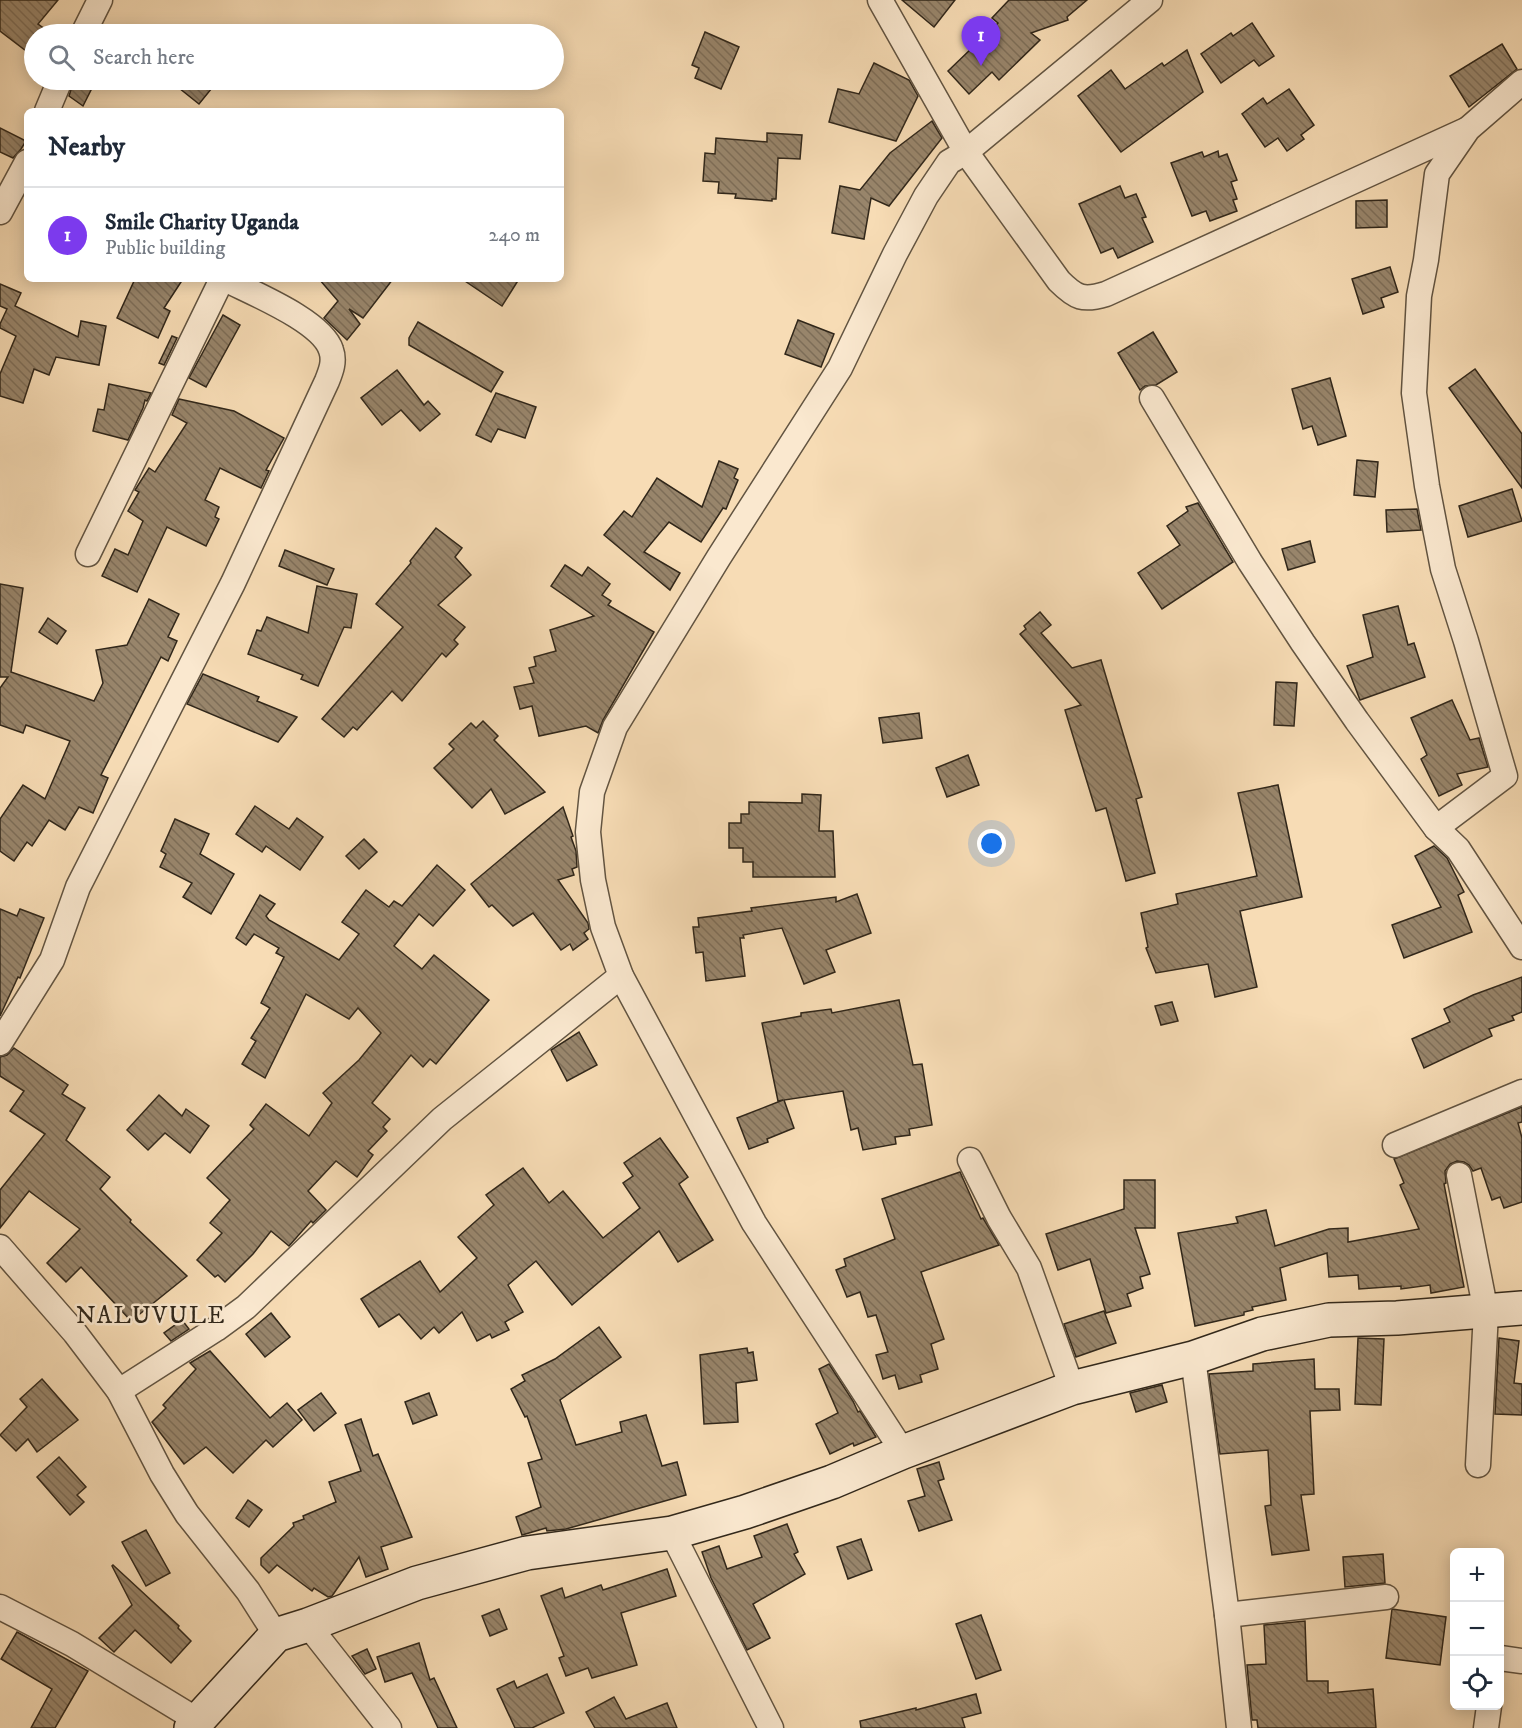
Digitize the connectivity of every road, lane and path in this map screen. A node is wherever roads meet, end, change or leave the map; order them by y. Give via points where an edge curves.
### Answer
1 (100, 0) edge
2 (880, 0) edge
3 (1150, 0) edge
4 (88, 24) edge
5 (1522, 82) edge
6 (56, 90) edge
7 (48, 108) edge
8 (1468, 129) junction
9 (966, 152) junction
10 (24, 168) edge
11 (0, 212) edge
12 (223, 282) edge
13 (230, 282) edge
14 (1152, 398) dead end
15 (88, 554) dead end
16 (1514, 771) edge
17 (1436, 828) junction
18 (1522, 947) edge
19 (621, 976) junction
20 (0, 1043) edge
21 (1522, 1092) edge
22 (1395, 1145) dead end
23 (970, 1160) dead end
24 (1460, 1175) dead end
25 (0, 1247) edge
26 (1522, 1308) edge
27 (1486, 1312) junction
28 (1193, 1359) junction
29 (1072, 1388) junction
30 (119, 1391) junction
31 (903, 1452) junction
32 (1478, 1464) dead end
33 (672, 1533) junction
34 (1386, 1597) dead end
35 (0, 1607) edge
36 (1227, 1615) junction
37 (308, 1625) junction
38 (276, 1635) junction
39 (1504, 1659) edge
40 (1522, 1661) edge
41 (1488, 1710) edge
42 (194, 1724) edge
43 (389, 1728) edge
44 (771, 1728) edge
45 (1239, 1728) edge
46 (1486, 1728) edge

1 - 4 street
2 - 9 street
3 - 9 street
5 - 8 street
6 - 7 street
8 - 9 street via 1092,298 1082,298 1059,282
8 - 16 street via 1437,174 1418,306 1414,393 1443,569
9 - 19 street via 949,162 926,196 840,368 615,727 592,792 588,832 603,927
10 - 11 street
12 - 15 street
13 - 20 street via 309,323 331,350 333,366 232,583 78,887 52,960
14 - 17 street via 1303,643
16 - 17 street
17 - 18 street via 1458,849
19 - 30 street via 442,1119 246,1307
19 - 31 street via 754,1223
21 - 22 street
23 - 29 street via 1029,1268
24 - 27 street
25 - 30 street via 75,1333
26 - 27 street
27 - 28 street via 1329,1320 1262,1334
27 - 32 street
28 - 29 street
28 - 36 street
29 - 31 street
30 - 38 street via 162,1474
31 - 33 street via 832,1482
33 - 37 street via 527,1553 417,1583
33 - 44 street
34 - 36 street
35 - 42 street via 72,1644
36 - 45 street
37 - 38 street
37 - 43 street
38 - 42 street
39 - 40 street
41 - 46 street

